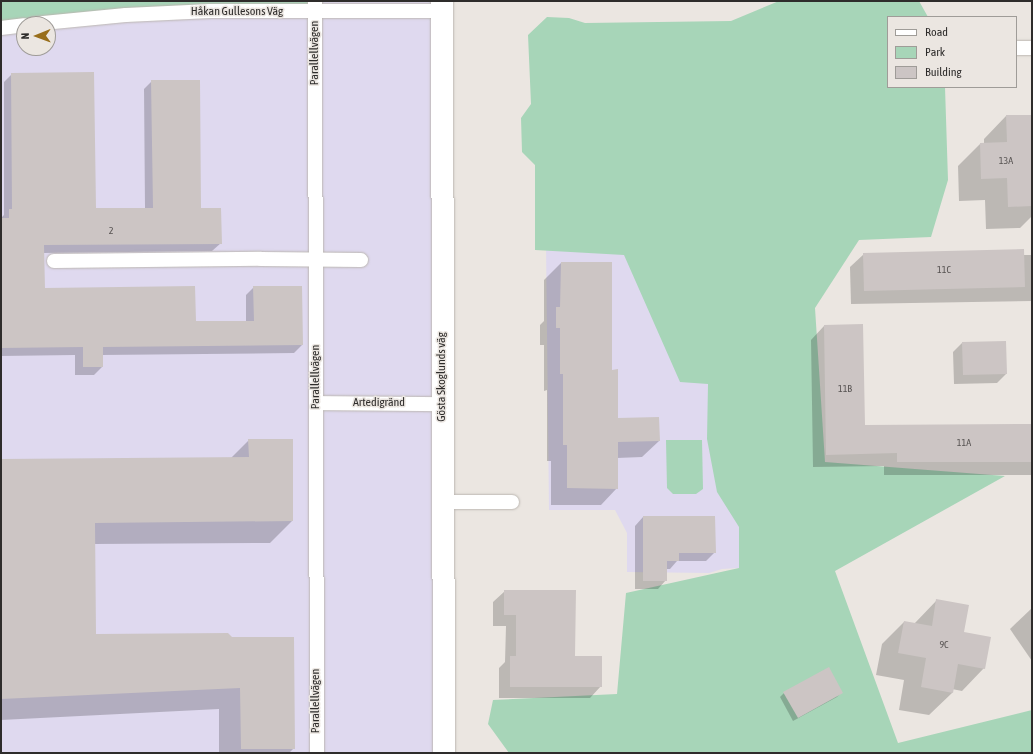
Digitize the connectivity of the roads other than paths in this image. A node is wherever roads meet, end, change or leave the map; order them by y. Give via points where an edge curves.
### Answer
1 (315, 6) edge
2 (442, 6) edge
3 (56, 22) edge
4 (16, 26) edge
5 (1, 28) edge
6 (1017, 48) edge
7 (1032, 48) edge
8 (315, 259) junction
9 (361, 260) dead end
10 (54, 261) dead end
11 (316, 403) junction
12 (442, 404) junction
13 (443, 502) junction
14 (512, 502) dead end
15 (317, 753) edge
16 (444, 753) edge

1 - 2 lane, Håkan Gullesons Väg
1 - 3 lane, Håkan Gullesons Väg via 126,15
1 - 8 lane, Parallellvägen
2 - 12 street, Gösta Skoglunds väg
4 - 5 lane
6 - 7 lane
8 - 9 lane
8 - 10 lane
8 - 11 lane, Parallellvägen
11 - 12 lane, Artedigränd
11 - 15 lane, Parallellvägen
12 - 13 street, Gösta Skoglunds väg
13 - 14 lane
13 - 16 street, Gösta Skoglunds väg

